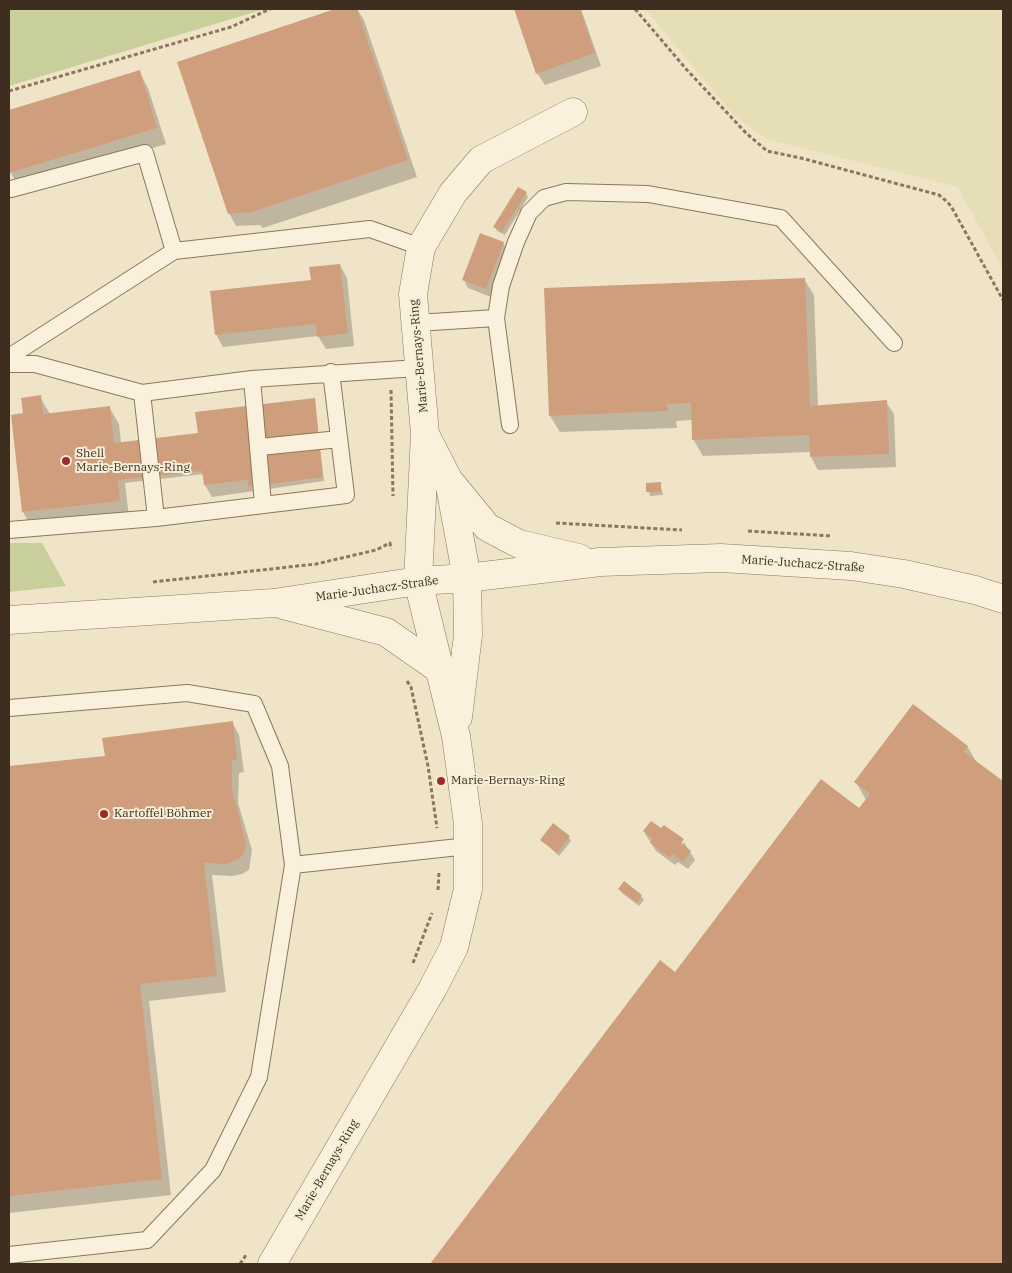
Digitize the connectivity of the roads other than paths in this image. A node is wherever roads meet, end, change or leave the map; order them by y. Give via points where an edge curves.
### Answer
1 (572, 112) dead end
2 (11, 189) dead end
3 (421, 247) junction
4 (174, 251) junction
5 (496, 318) junction
6 (416, 323) junction
7 (894, 343) dead end
8 (9, 357) edge
9 (9, 364) edge
10 (418, 368) junction
11 (331, 372) junction
12 (252, 379) junction
13 (142, 393) junction
14 (510, 425) dead end
15 (425, 434) junction
16 (339, 439) junction
17 (260, 447) junction
18 (449, 481) junction
19 (263, 504) junction
20 (156, 518) junction
21 (9, 530) edge
22 (600, 562) junction
23 (467, 578) junction
24 (405, 583) junction
25 (1003, 599) edge
26 (274, 603) junction
27 (9, 620) edge
28 (438, 669) junction
29 (9, 708) edge
30 (456, 736) junction
31 (468, 846) junction
32 (293, 865) junction
33 (9, 1255) edge
34 (272, 1264) edge

1 - 3 street, Marie-Bernays-Ring via 481,160 453,193
2 - 4 lane via 146,153
3 - 4 lane via 370,230
3 - 6 street, Marie-Bernays-Ring via 413,294
4 - 8 lane
5 - 6 lane
5 - 7 lane via 501,286 516,242 529,213 544,198 566,192 648,194 781,218
5 - 14 lane
6 - 10 street, Marie-Bernays-Ring
9 - 13 lane via 35,364
10 - 11 lane
10 - 15 street, Marie-Bernays-Ring
11 - 12 lane
11 - 16 lane
12 - 13 lane
12 - 17 lane
13 - 20 lane
15 - 18 street, Marie-Bernays-Ring
15 - 24 street, Marie-Bernays-Ring via 420,537
16 - 17 lane
16 - 19 lane via 346,495
17 - 19 lane
18 - 22 street, Marie-Juchacz-Straße via 487,527 519,544
18 - 23 street, Marie-Bernays-Ring
19 - 20 lane
20 - 21 lane
22 - 23 street, Marie-Juchacz-Straße
22 - 25 street, Marie-Juchacz-Straße via 721,558 851,566 904,574
23 - 24 street, Marie-Juchacz-Straße
23 - 30 street, Marie-Bernays-Ring via 468,635
24 - 26 street, Marie-Juchacz-Straße
24 - 28 street, Marie-Bernays-Ring
26 - 27 street, Marie-Juchacz-Straße
26 - 28 street, Marie-Juchacz-Straße via 386,632
28 - 30 street, Marie-Bernays-Ring
29 - 32 lane via 187,692 254,704 280,766
30 - 31 street, Marie-Bernays-Ring
31 - 32 lane
31 - 34 street, Marie-Bernays-Ring via 468,889 454,947
32 - 33 lane via 258,1078 213,1170 147,1240

